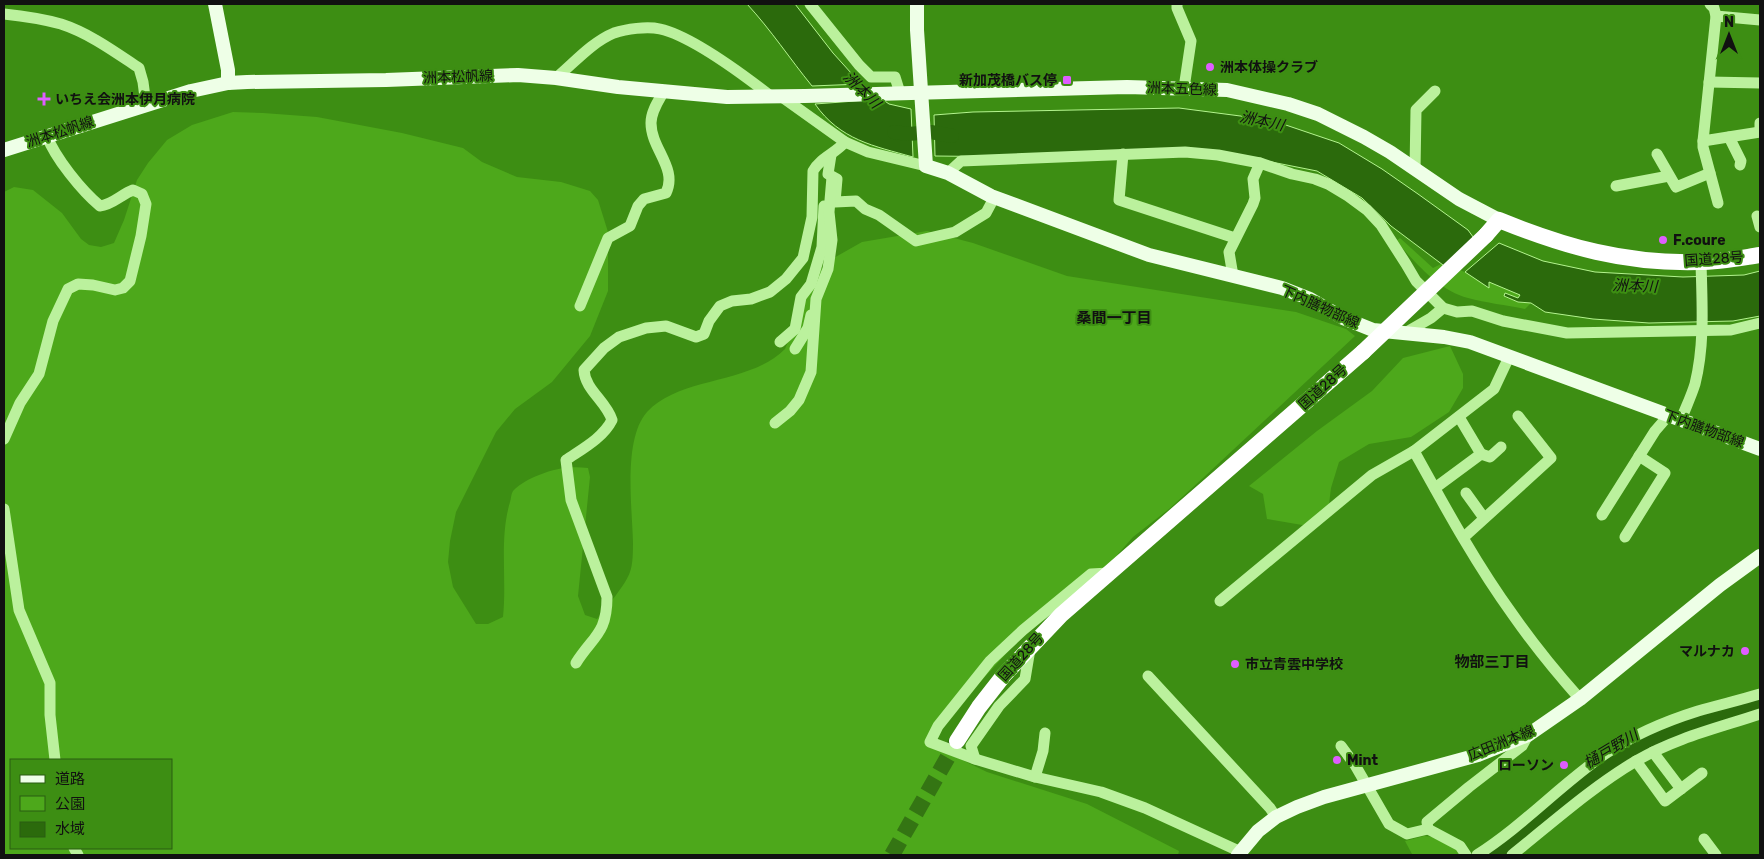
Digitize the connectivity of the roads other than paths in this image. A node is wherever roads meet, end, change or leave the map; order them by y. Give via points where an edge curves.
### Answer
1 (215, 4) edge
2 (810, 4) edge
3 (917, 4) edge
4 (1177, 4) edge
5 (1710, 4) edge
6 (4, 14) edge
7 (1716, 16) junction
8 (1760, 20) edge
9 (556, 78) junction
10 (1709, 82) junction
11 (228, 83) junction
12 (1760, 83) edge
13 (1184, 88) junction
14 (664, 91) junction
15 (1435, 92) dead end
16 (893, 93) junction
17 (777, 97) junction
18 (922, 99) junction
19 (146, 105) junction
20 (1760, 123) edge
21 (47, 136) junction
22 (1729, 137) junction
23 (1703, 141) junction
24 (845, 142) junction
25 (4, 150) edge
26 (1123, 154) junction
27 (1658, 154) dead end
28 (831, 155) junction
29 (925, 163) junction
30 (1260, 163) junction
31 (1740, 165) dead end
32 (1415, 170) junction
33 (948, 172) junction
34 (1710, 173) junction
35 (830, 175) junction
36 (1669, 176) junction
37 (1616, 186) dead end
38 (994, 198) junction
39 (1718, 203) dead end
40 (1499, 220) junction
41 (1235, 238) junction
42 (1760, 255) edge
43 (1701, 262) junction
44 (1233, 276) junction
45 (816, 299) junction
46 (580, 306) dead end
47 (1443, 308) junction
48 (1760, 323) edge
49 (1702, 328) junction
50 (1405, 333) junction
51 (780, 342) dead end
52 (796, 349) dead end
53 (1509, 357) junction
54 (812, 368) junction
55 (797, 388) dead end
56 (1518, 416) dead end
57 (1459, 417) junction
58 (1674, 418) junction
59 (776, 423) dead end
60 (4, 439) edge
61 (1501, 447) dead end
62 (1760, 449) edge
63 (1414, 451) junction
64 (1481, 454) junction
65 (1639, 456) junction
66 (1435, 488) junction
67 (1466, 493) dead end
68 (4, 509) edge
69 (1602, 515) dead end
70 (1484, 518) junction
71 (1464, 537) junction
72 (1625, 537) dead end
73 (1760, 556) edge
74 (1109, 573) junction
75 (1220, 601) dead end
76 (1030, 646) junction
77 (576, 663) dead end
78 (1148, 676) dead end
79 (1760, 694) edge
80 (1580, 699) junction
81 (1760, 714) edge
82 (1045, 733) dead end
83 (1528, 735) junction
84 (957, 741) tunnel mouth
85 (1341, 746) dead end
86 (1653, 752) junction
87 (55, 759) edge
88 (975, 759) junction
89 (1636, 761) junction
90 (1702, 772) dead end
91 (1035, 777) junction
92 (1368, 786) junction
93 (1681, 789) junction
94 (1276, 817) junction
95 (1428, 829) junction
96 (1704, 840) dead end
97 (1239, 854) edge
98 (1466, 855) edge
99 (1477, 855) edge
100 (1512, 855) edge
101 (1716, 855) edge

1 - 11 main road
2 - 16 street via 858,65 871,76 896,77
3 - 18 main road
4 - 13 street via 1191,40
5 - 7 street
6 - 19 street via 62,24 90,37 139,68
7 - 8 street
7 - 10 street
9 - 11 main road, 洲本松帆線 via 518,75
9 - 14 main road, 洲本松帆線
9 - 17 street via 614,33 657,28 699,46
10 - 12 street
10 - 23 street
11 - 19 main road, 洲本松帆線
13 - 18 main road, 洲本五色線 via 1127,87
13 - 32 main road, 洲本五色線 via 1227,90 1318,114 1364,137
14 - 17 main road, 洲本松帆線
14 - 46 street via 654,107 650,122 670,184 666,193 644,199 630,226 608,238
15 - 32 street via 1416,110
16 - 17 main road, 洲本松帆線
16 - 18 main road, 洲本松帆線
17 - 24 street
18 - 29 main road
19 - 21 main road, 洲本松帆線
20 - 22 street via 1760,132
21 - 25 main road, 洲本松帆線
21 - 60 street via 59,159 100,206 133,190 142,194 146,204 130,281 115,290 78,284 68,289 53,321 39,374 20,403
22 - 23 street
22 - 31 street
23 - 34 street
24 - 28 street
24 - 29 street via 868,152
26 - 30 street via 1185,152
26 - 33 street via 961,161
26 - 41 street via 1118,200
27 - 36 street
28 - 35 street
28 - 77 street via 816,164 813,171 812,217 803,258 786,279 770,292 720,306 704,334 696,337 666,326 646,328 619,337 584,370 585,380 612,420 602,435 566,460 571,500 607,597 607,608 601,631
29 - 33 main road, 下内膳物部線
30 - 41 street via 1253,179 1254,204
30 - 47 street via 1328,184 1366,210 1381,225 1416,282
32 - 40 main road, 洲本五色線
33 - 38 main road, 下内膳物部線
34 - 36 street via 1676,187
34 - 39 street
35 - 38 street via 836,179 835,202 856,201 916,241 955,232 986,213
35 - 45 street via 832,240 828,269
35 - 51 street via 822,222 822,247 811,284 801,296 795,329
36 - 37 street
38 - 44 main road, 下内膳物部線 via 1149,255
40 - 43 highway, 国道28号 via 1541,237 1606,255
40 - 74 highway, 国道28号, bridge via 1363,352
41 - 44 street via 1229,252
42 - 43 highway, 国道28号
43 - 49 street
44 - 50 main road, 下内膳物部線 via 1282,288 1373,330
45 - 52 street via 808,328
45 - 54 street
47 - 49 street via 1457,312 1472,311 1503,321 1567,333
47 - 50 street
48 - 49 street via 1731,330
49 - 58 street via 1694,386
50 - 53 main road, 下内膳物部線 via 1470,342
53 - 57 street via 1494,389
53 - 58 main road, 下内膳物部線
54 - 55 street
54 - 59 street via 799,400
56 - 70 street via 1551,458
57 - 63 street
57 - 64 street
58 - 62 main road, 下内膳物部線
58 - 65 street via 1655,430
61 - 64 street via 1490,457
63 - 66 street
63 - 75 street via 1372,475
64 - 66 street
65 - 69 street
65 - 72 street via 1665,473
66 - 71 street
67 - 70 street
68 - 87 street via 19,610 50,683
70 - 71 street
71 - 80 street via 1512,615
73 - 80 main road, 広田洲本線
74 - 76 highway, 国道28号
74 - 88 street via 1091,574 1023,630 990,661 938,726 930,742
76 - 84 highway, 国道28号 via 1004,674
76 - 88 street via 1025,679 999,706 971,746
78 - 94 street
79 - 99 street via 1698,711 1625,742 1604,754 1508,834
80 - 83 main road, 広田洲本線
81 - 86 street via 1686,737
82 - 91 street
83 - 92 main road, 広田洲本線 via 1478,755
83 - 95 street via 1522,746 1427,822
85 - 92 street
86 - 89 street
86 - 93 street
88 - 91 street
89 - 93 street via 1665,801
89 - 100 street
90 - 93 street
91 - 97 street via 1108,794 1145,808
92 - 94 main road, 広田洲本線 via 1324,797
92 - 95 street via 1389,824 1407,834
94 - 97 main road, 広田洲本線 via 1258,831
95 - 98 street via 1460,846
96 - 101 street

